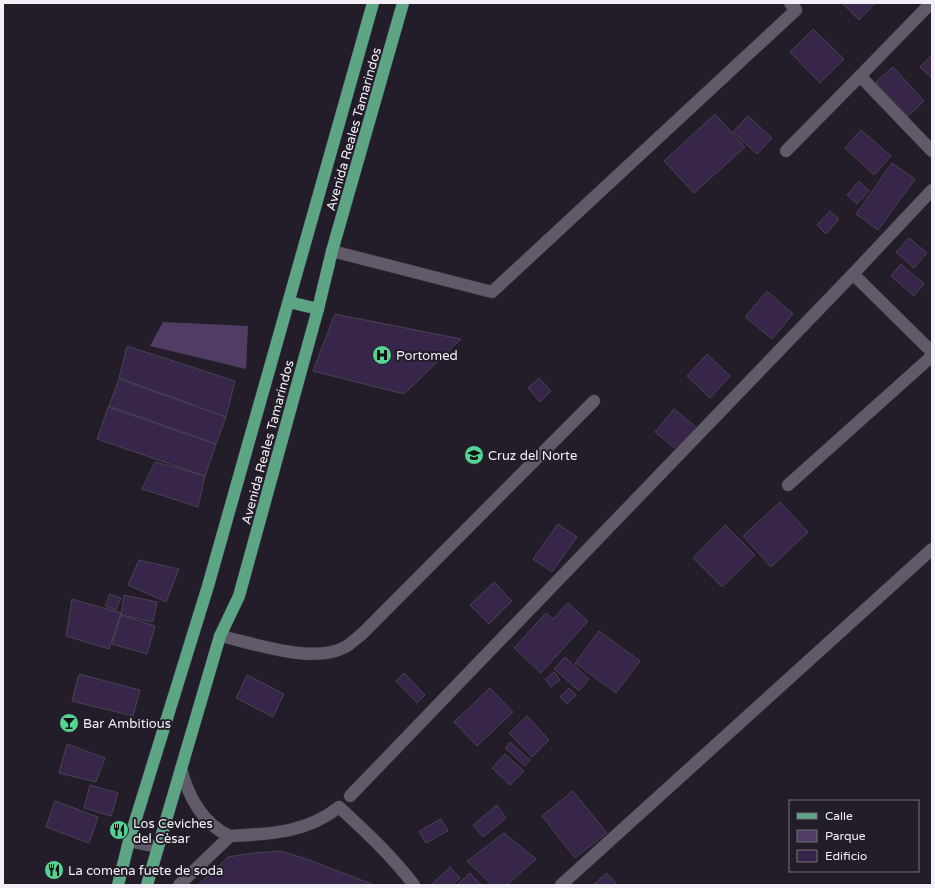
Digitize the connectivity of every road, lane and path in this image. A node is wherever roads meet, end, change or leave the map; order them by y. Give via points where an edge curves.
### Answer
1 (373, 3) edge
2 (403, 3) edge
3 (790, 3) edge
4 (931, 3) edge
5 (860, 76) junction
6 (786, 151) dead end
7 (932, 151) edge
8 (932, 190) edge
9 (332, 250) junction
10 (853, 274) junction
11 (289, 302) junction
12 (318, 309) junction
13 (932, 352) edge
14 (932, 356) edge
15 (594, 401) dead end
16 (788, 485) dead end
17 (932, 549) edge
18 (220, 636) junction
19 (181, 768) junction
20 (350, 796) dead end
21 (230, 836) junction
22 (129, 841) junction
23 (158, 848) junction
24 (118, 885) edge
25 (147, 885) edge
26 (179, 885) edge
27 (414, 885) edge
28 (561, 885) edge

1 - 11 main road, Avenida Reales Tamarindos
2 - 9 main road, Avenida Reales Tamarindos
3 - 9 street via 796,10 492,292
4 - 5 street
5 - 6 street
5 - 7 street
8 - 10 street
9 - 12 main road, Avenida Reales Tamarindos
10 - 13 street
10 - 20 street
11 - 12 main road
11 - 22 main road, Avenida Reales Tamarindos via 208,586
12 - 18 main road, Avenida Reales Tamarindos via 239,596
14 - 16 street
15 - 18 street via 361,635 343,648 319,654 287,651
17 - 28 street
18 - 19 main road, Avenida Reales Tamarindos
19 - 21 street via 187,787 200,811 216,828
19 - 23 main road, Avenida Reales Tamarindos
21 - 26 street
21 - 27 street via 296,829 323,818 339,807 371,836
22 - 23 street
22 - 24 main road, Avenida Reales Tamarindos
23 - 25 main road, Avenida Reales Tamarindos

